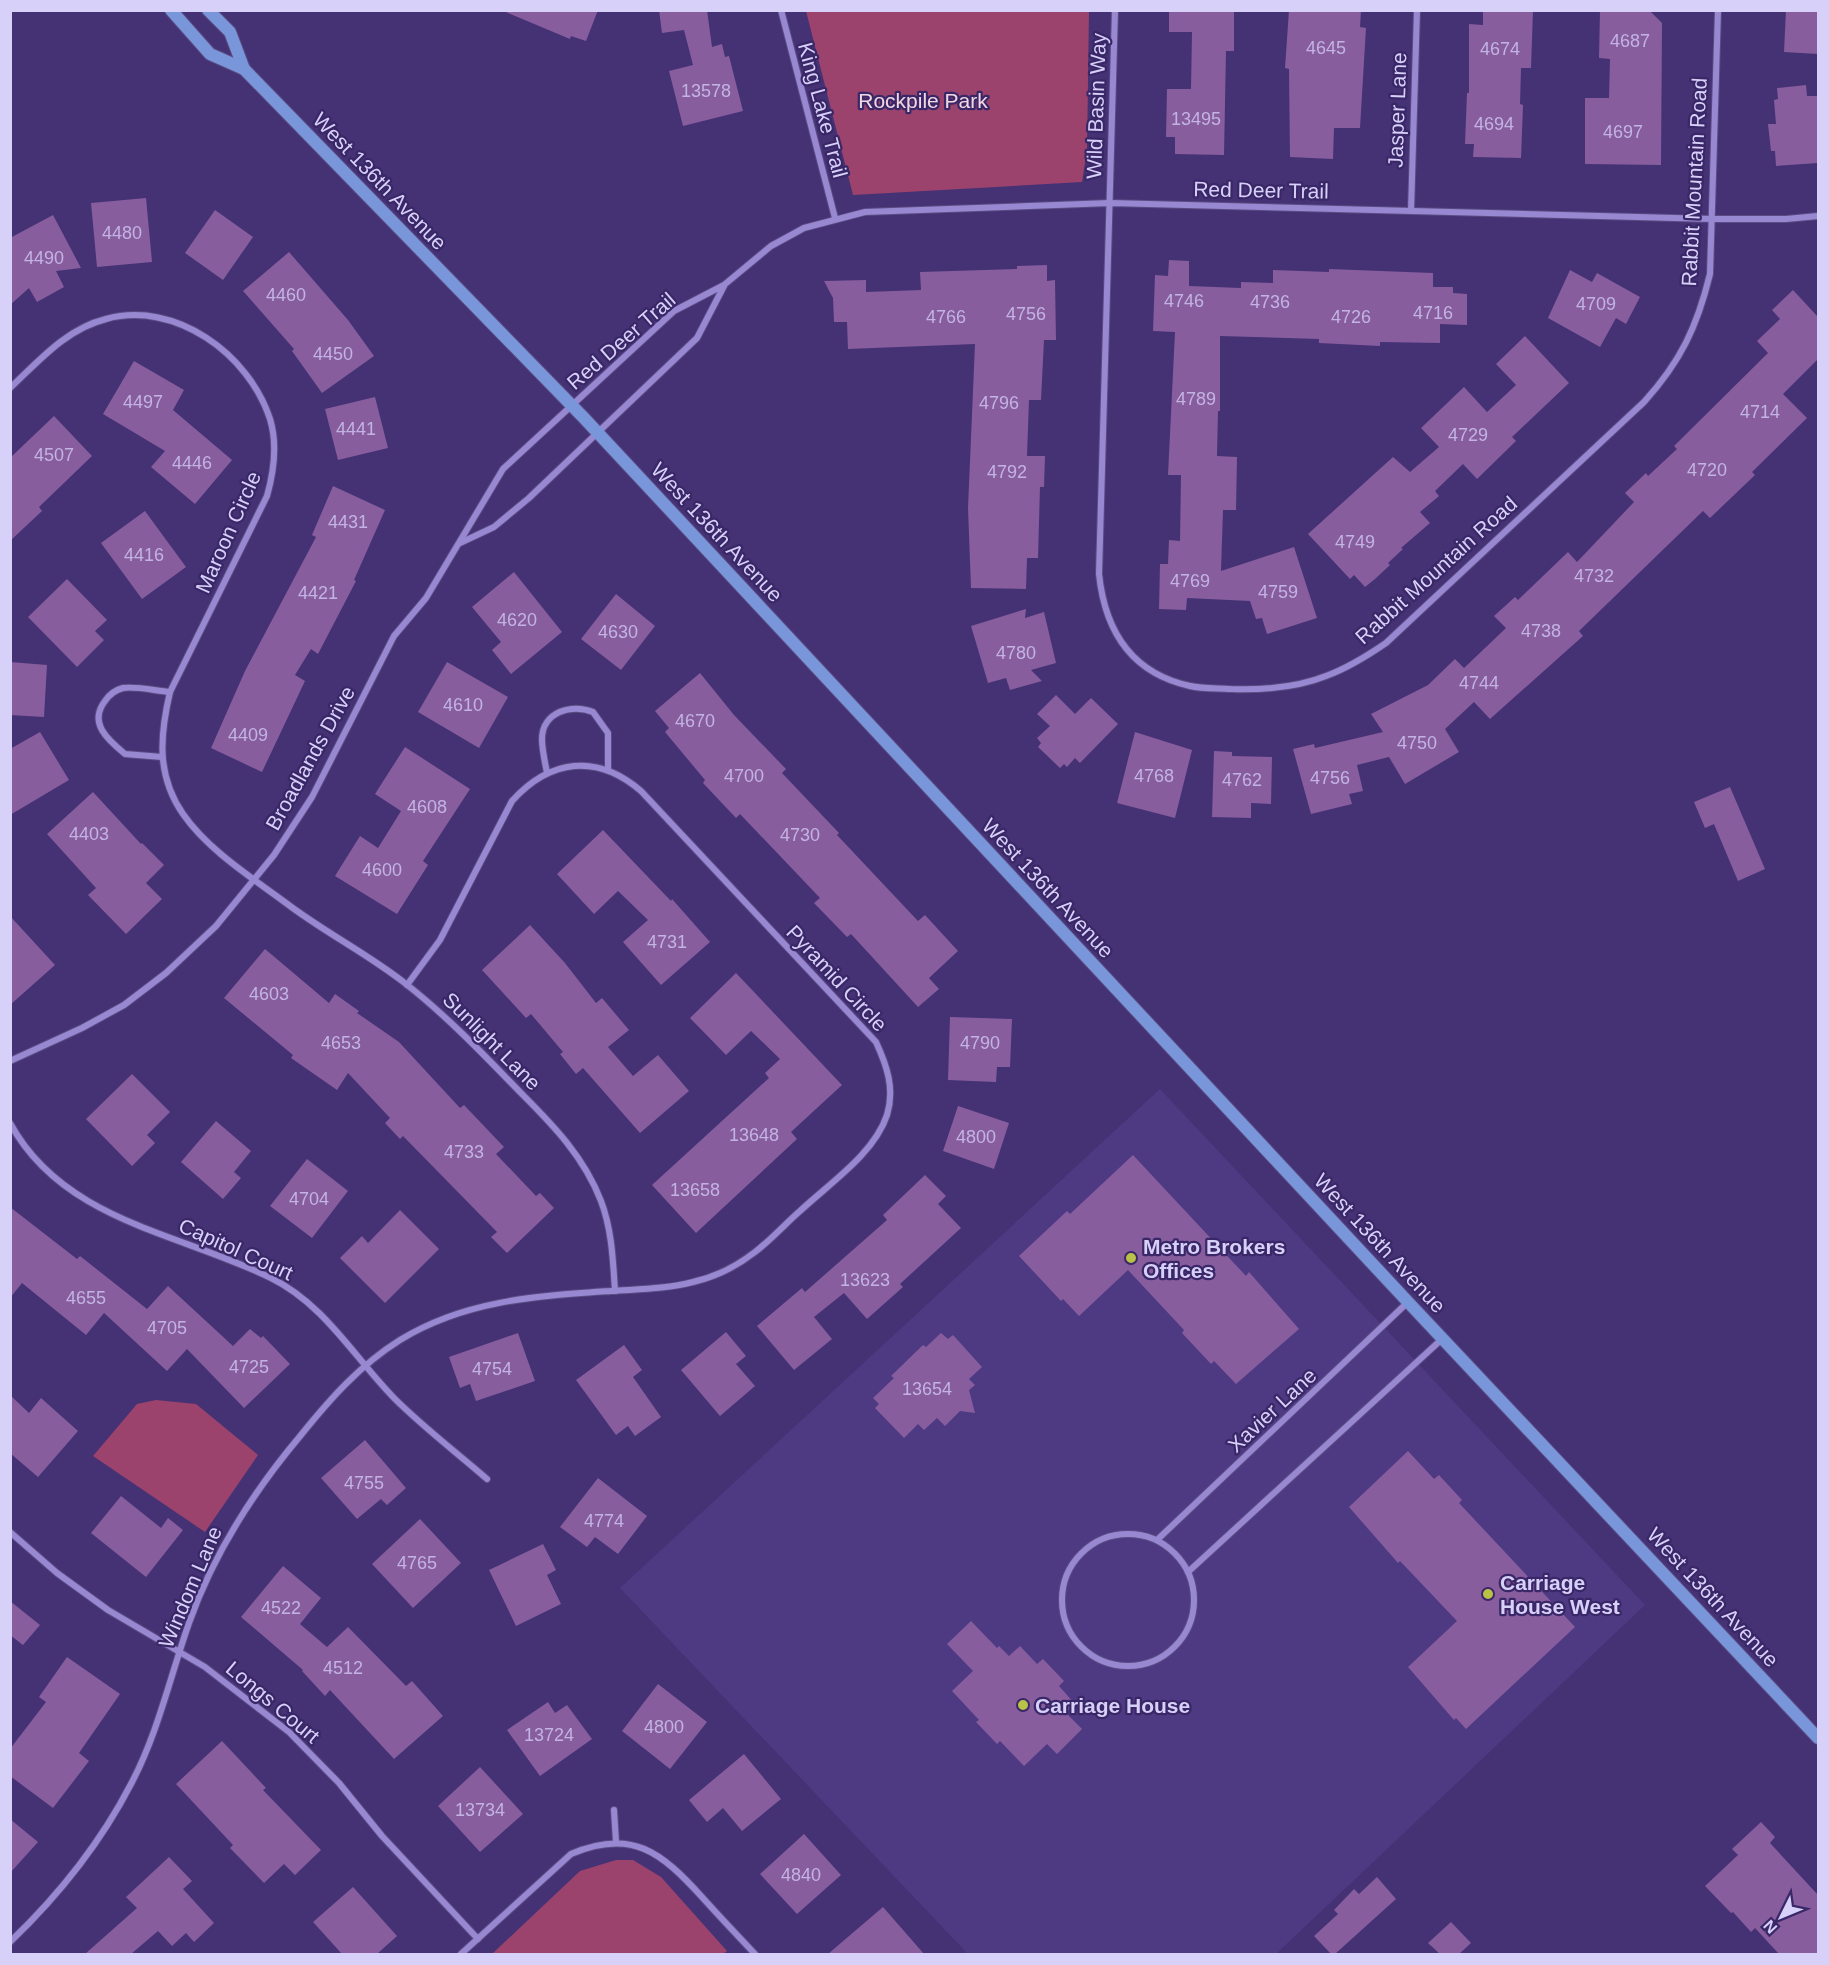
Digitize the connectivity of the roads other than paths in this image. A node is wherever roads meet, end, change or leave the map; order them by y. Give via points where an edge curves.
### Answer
1 (171, 10) edge
2 (208, 10) edge
3 (781, 10) edge
4 (1115, 10) edge
5 (1417, 10) edge
6 (1718, 10) edge
7 (244, 69) junction
8 (1110, 203) junction
9 (1411, 211) junction
10 (1818, 216) edge
11 (835, 218) junction
12 (1712, 219) junction
13 (724, 285) junction
14 (10, 388) edge
15 (572, 406) junction
16 (598, 433) junction
17 (459, 543) junction
18 (170, 692) junction
19 (162, 757) junction
20 (608, 770) junction
21 (547, 773) junction
22 (256, 880) junction
23 (407, 984) junction
24 (10, 1061) edge
25 (10, 1123) edge
26 (615, 1291) junction
27 (1408, 1302) junction
28 (1442, 1338) junction
29 (365, 1365) junction
30 (487, 1479) dead end
31 (10, 1532) edge
32 (1157, 1540) junction
33 (1188, 1572) junction
34 (180, 1651) junction
35 (1818, 1738) edge
36 (614, 1810) dead end
37 (616, 1842) junction
38 (478, 1939) junction
39 (10, 1942) edge
40 (461, 1954) edge
41 (755, 1954) edge

1 - 7 main road, West 136th Avenue via 210,54
2 - 7 main road, West 136th Avenue via 230,32
3 - 11 street, King Lake Trail
4 - 8 street, Wild Basin Way
5 - 9 street, Jasper Lane
6 - 12 street, Rabbit Mountain Road
7 - 15 main road, West 136th Avenue
8 - 9 street, Red Deer Trail
8 - 11 street, Red Deer Trail via 865,212
8 - 12 street, Rabbit Mountain Road via 1099,574 1102,601 1124,648 1151,671 1191,687 1250,689 1287,687 1324,677 1386,643 1644,402 1687,345 1701,310 1710,274
9 - 12 street, Red Deer Trail
10 - 12 street, Red Deer Trail
11 - 13 street, Red Deer Trail via 804,228 771,246
13 - 15 street, Red Deer Trail via 674,311
13 - 16 street, Red Deer Trail via 697,338
14 - 18 street, Maroon Circle via 60,342 83,327 107,318 134,315 159,317 213,342 260,395 271,421 274,444 274,472 267,496
15 - 16 main road, West 136th Avenue
15 - 17 street, Broadlands Drive via 503,469
16 - 17 street via 494,527
16 - 27 main road, West 136th Avenue
17 - 22 street, Broadlands Drive via 426,598 394,636 312,797
18 - 19 street, Maroon Circle via 161,727
18 - 19 street via 124,688 114,692 98,710 97,721 102,731 124,754
19 - 22 street, Maroon Circle via 182,813 200,835
20 - 21 street, Pyramid Circle via 586,765
20 - 21 street via 608,734 592,712 573,707 555,713 544,728
20 - 26 street, Pyramid Circle via 641,791 876,1042 887,1064 891,1087 888,1112 880,1132 756,1252 729,1269 696,1282
21 - 23 street, Pyramid Circle via 528,784 512,801 440,940
22 - 23 street, Sunlight Lane via 314,924
22 - 24 street, Broadlands Drive via 216,926 166,973 124,1005
23 - 26 street, Sunlight Lane via 456,1026 566,1139 582,1162 602,1203 610,1235
25 - 29 street, Capitol Court via 32,1155 86,1202 271,1278 303,1298 327,1320
26 - 29 street, Windom Lane via 522,1298 479,1306 438,1320
27 - 28 main road, West 136th Avenue
27 - 32 street, Xavier Lane
28 - 33 street
28 - 35 main road, West 136th Avenue
29 - 30 street, Capitol Court via 395,1399
29 - 34 street, Windom Lane via 333,1395 273,1468 235,1524 209,1572
31 - 34 street, Longs Court via 108,1610
32 - 33 street via 1176,1554
32 - 33 street via 1139,1534 1119,1534 1084,1550 1072,1564 1062,1596 1065,1618 1074,1638 1090,1653 1110,1663 1131,1666 1152,1662 1171,1650 1185,1634 1193,1614 1194,1593
34 - 38 street, Longs Court via 234,1687 289,1732
34 - 39 street, Windom Lane via 155,1730 114,1813 68,1880
36 - 37 street
37 - 38 street via 593,1845 571,1854
37 - 41 street via 638,1845 675,1868
38 - 40 street

